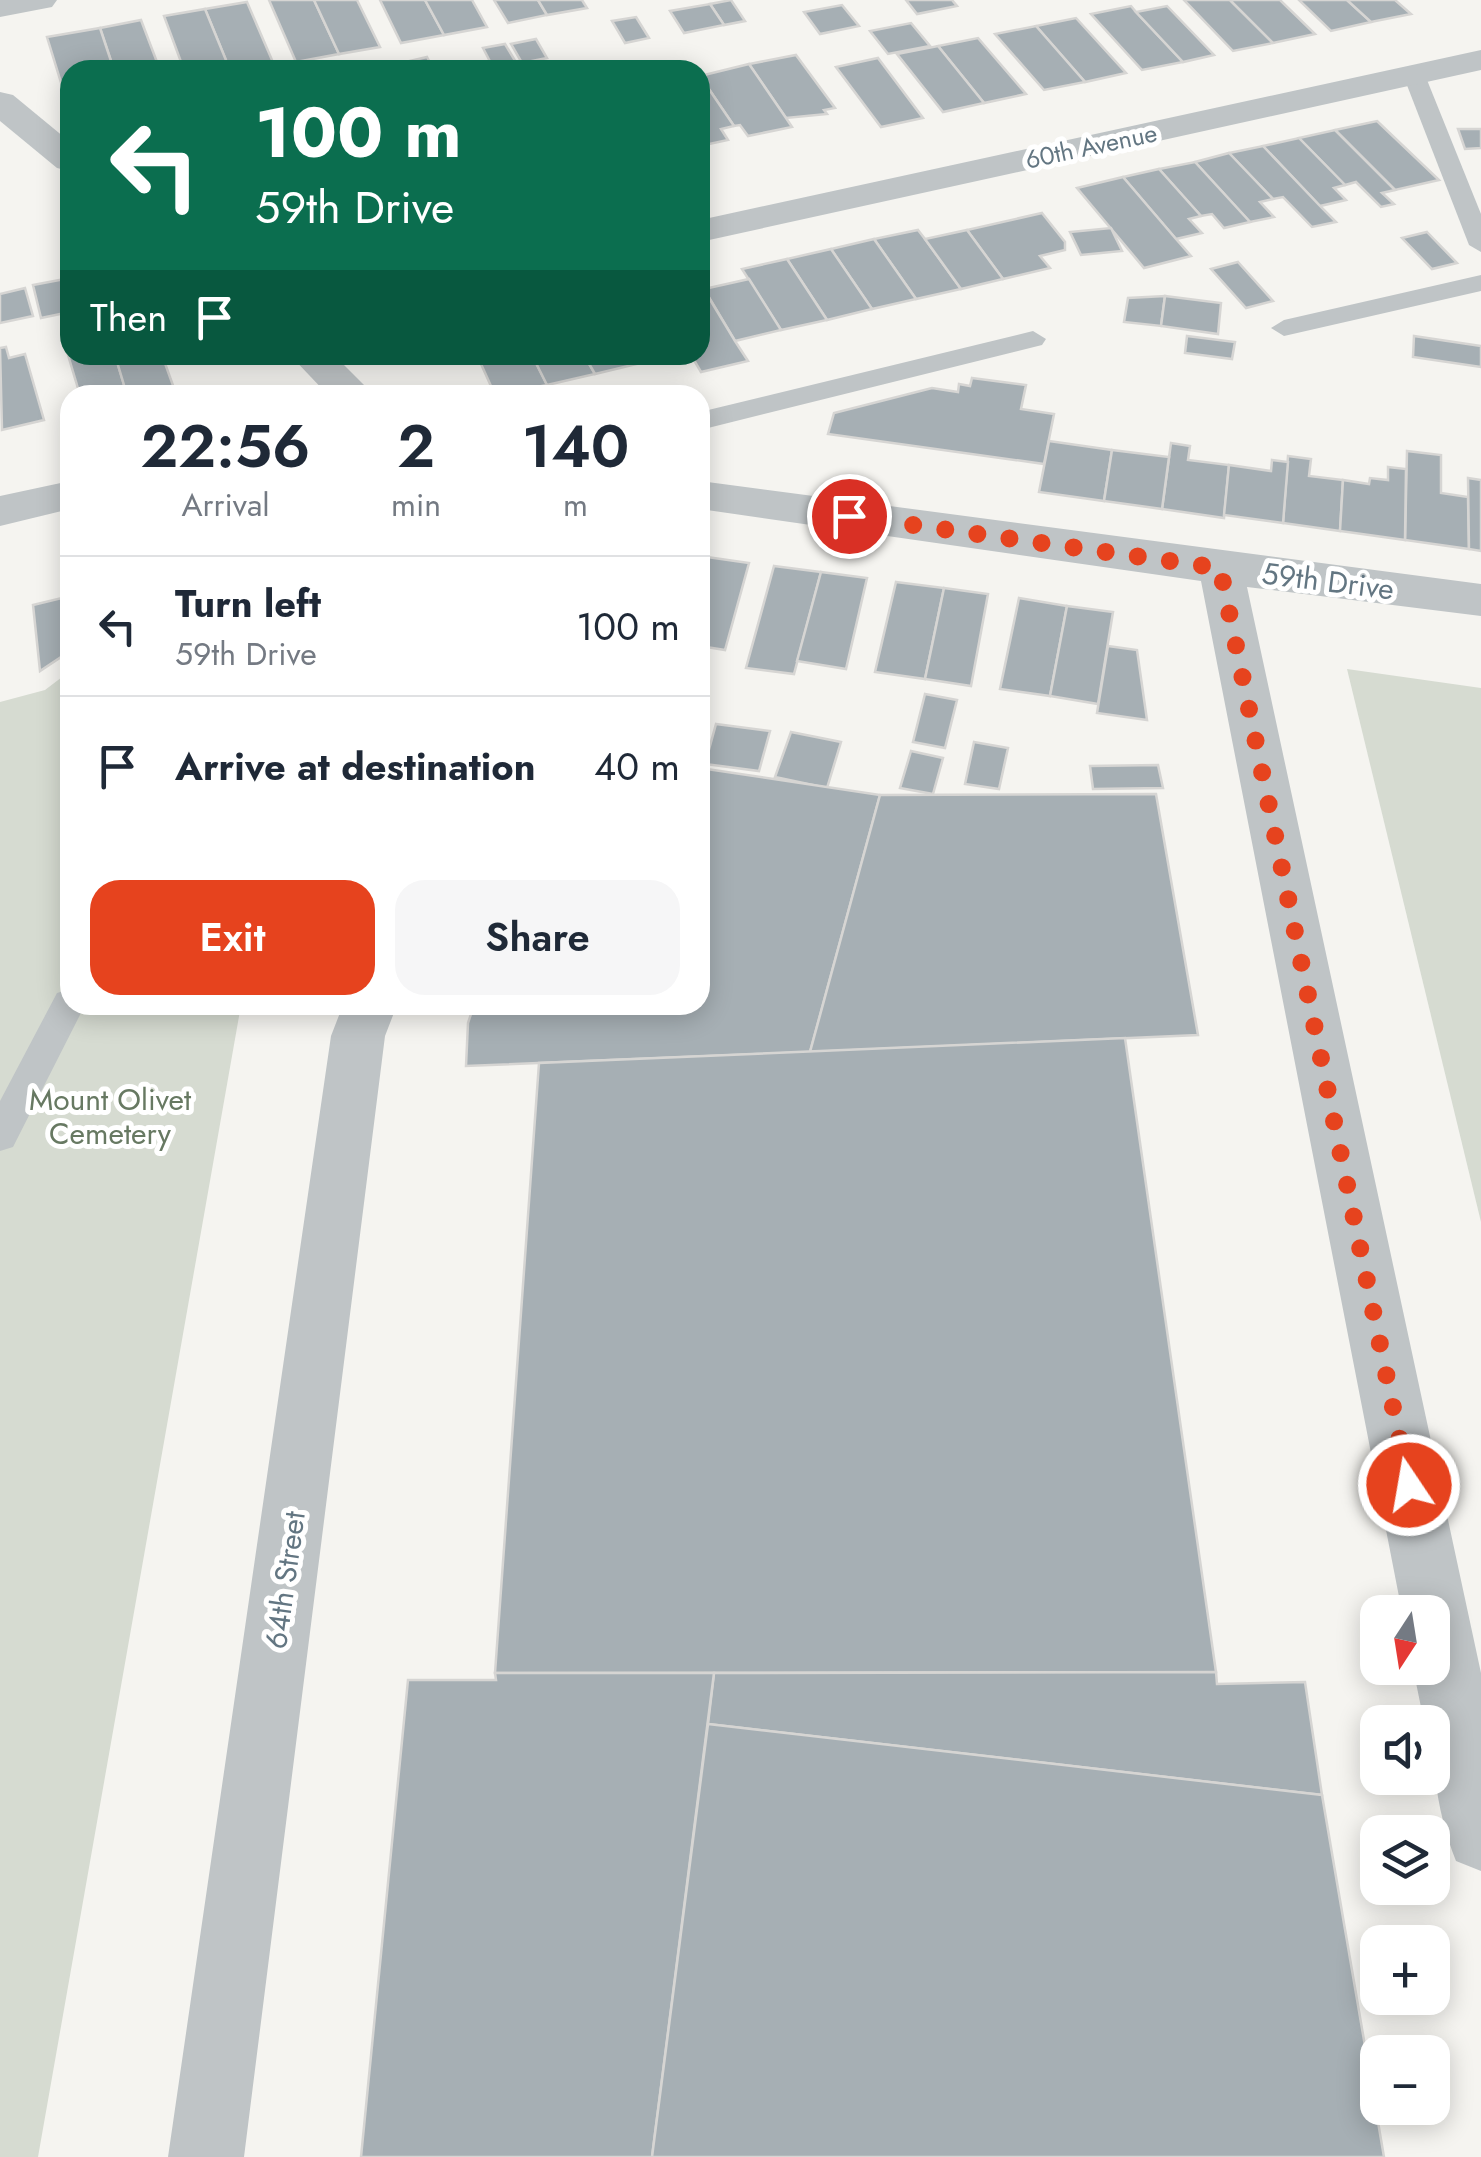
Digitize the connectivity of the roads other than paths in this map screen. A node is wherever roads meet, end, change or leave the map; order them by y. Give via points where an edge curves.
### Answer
1 (40, 0) edge
2 (0, 7) edge
3 (1481, 60) edge
4 (1414, 75) junction
5 (6, 114) edge
6 (60, 153) edge
7 (710, 228) edge
8 (1481, 245) edge
9 (1481, 283) edge
10 (1284, 328) dead end
11 (1034, 339) dead end
12 (321, 365) edge
13 (342, 385) edge
14 (710, 419) edge
15 (60, 497) edge
16 (710, 497) edge
17 (0, 511) edge
18 (1220, 568) junction
19 (1481, 600) edge
20 (62, 1015) edge
21 (366, 1015) edge
22 (0, 1136) edge
23 (1481, 1836) edge
24 (206, 2157) edge

1 - 2 street
3 - 4 street, 60th Avenue
4 - 7 street, 60th Avenue
4 - 8 lane
5 - 6 street
9 - 10 lane
11 - 14 lane
12 - 13 street
15 - 17 street
16 - 18 street, 59th Drive
18 - 19 street, 59th Drive
18 - 23 street
20 - 22 lane
21 - 24 street, 64th Street via 358,1036

